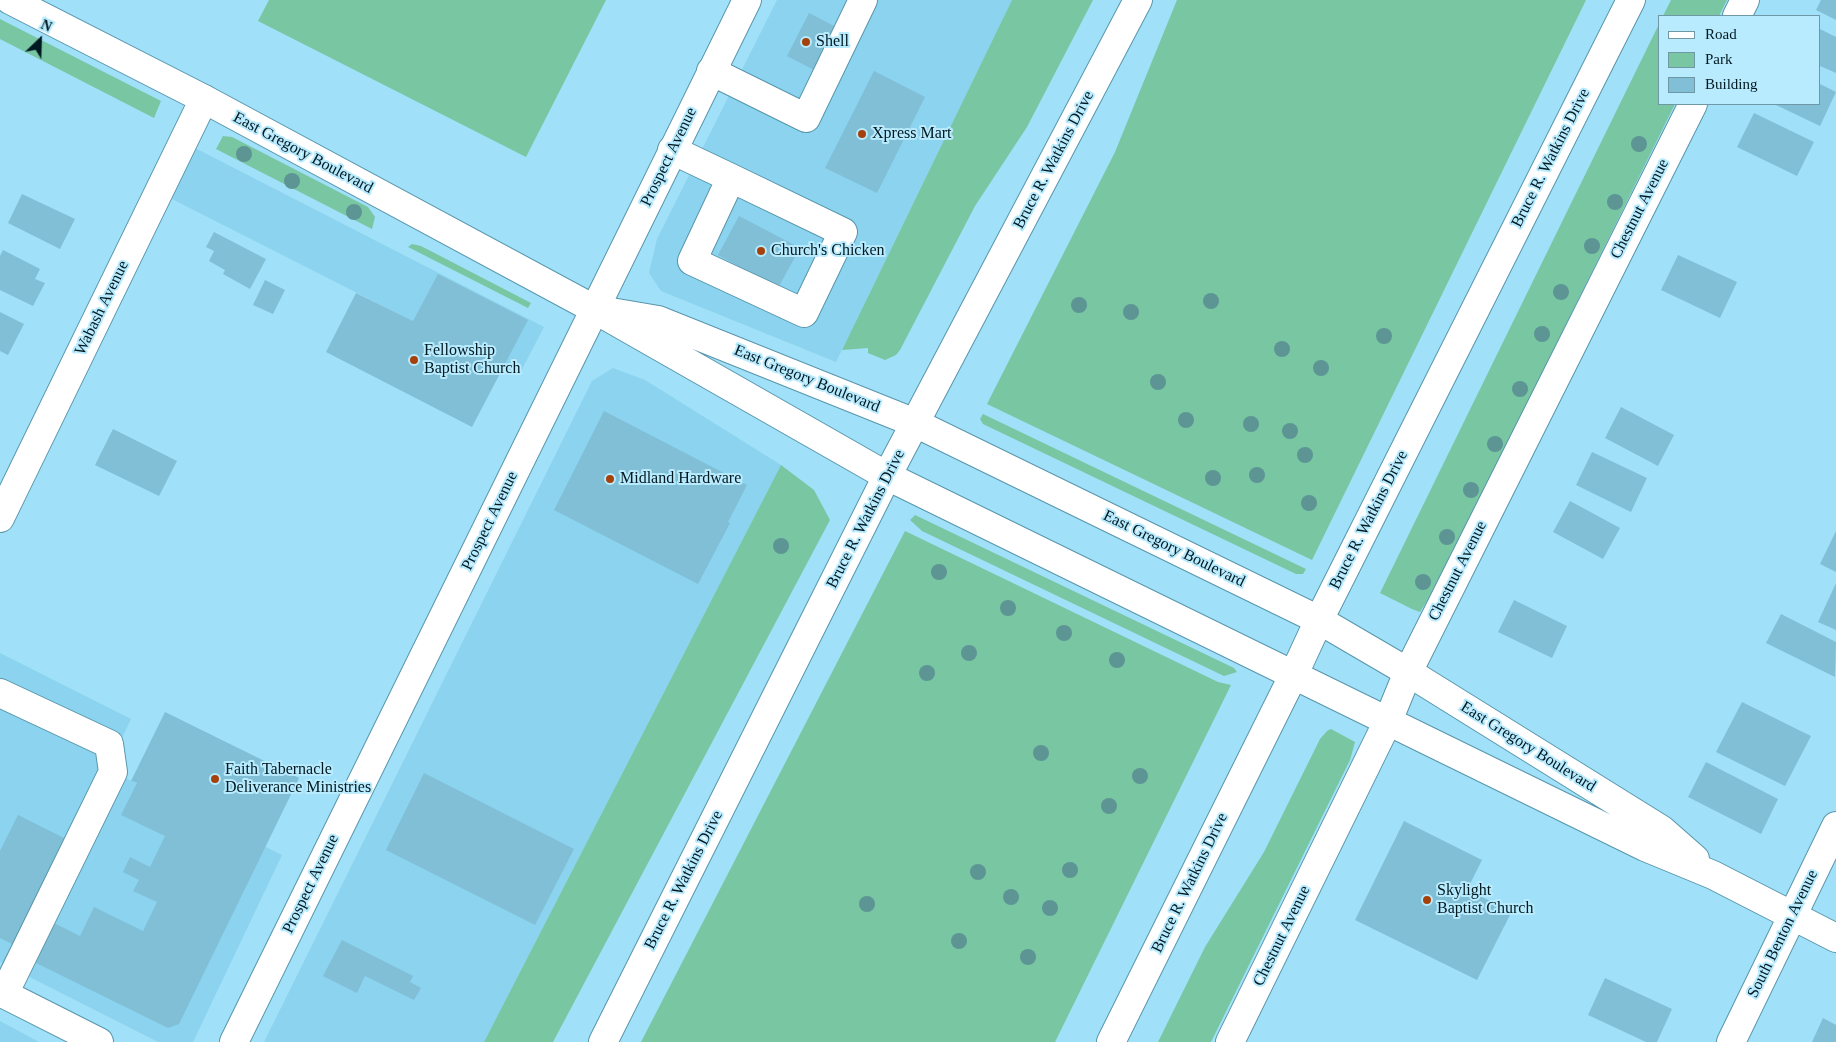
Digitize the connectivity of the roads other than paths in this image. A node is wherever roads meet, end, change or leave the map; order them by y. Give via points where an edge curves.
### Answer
1 (10, 0) edge
2 (747, 0) edge
3 (863, 0) edge
4 (1138, 0) edge
5 (1631, 0) edge
6 (1745, 0) edge
7 (1738, 15) edge
8 (711, 71) junction
9 (204, 99) junction
10 (1692, 105) edge
11 (672, 150) junction
12 (732, 178) junction
13 (594, 309) junction
14 (915, 423) junction
15 (887, 476) junction
16 (0, 518) edge
17 (1319, 620) junction
18 (1408, 672) junction
19 (1294, 674) junction
20 (0, 693) edge
21 (1388, 721) junction
22 (1836, 826) edge
23 (1713, 875) junction
24 (1793, 915) junction
25 (1836, 938) edge
26 (2, 993) edge
27 (99, 1042) edge
28 (234, 1042) edge
29 (603, 1042) edge
30 (1111, 1042) edge
31 (1230, 1042) edge
32 (1731, 1042) edge

1 - 9 main road, East Gregory Boulevard
2 - 8 main road, Prospect Avenue
3 - 8 main road via 806,118
4 - 14 main road, Bruce R. Watkins Drive
5 - 17 main road, Bruce R. Watkins Drive
6 - 7 main road
8 - 11 main road, Prospect Avenue
9 - 13 main road, East Gregory Boulevard
9 - 16 main road, Wabash Avenue
10 - 18 main road, Chestnut Avenue
11 - 12 main road
11 - 13 main road, Prospect Avenue
12 - 12 main road via 692,261 804,313 843,232
13 - 14 main road, East Gregory Boulevard via 658,320
13 - 15 main road, East Gregory Boulevard
13 - 28 main road, Prospect Avenue
14 - 15 main road, Bruce R. Watkins Drive
14 - 17 main road, East Gregory Boulevard
15 - 19 main road, East Gregory Boulevard
15 - 29 main road, Bruce R. Watkins Drive
17 - 18 main road, East Gregory Boulevard
17 - 19 main road, Bruce R. Watkins Drive
18 - 21 main road, Chestnut Avenue
18 - 23 main road, East Gregory Boulevard via 1662,830
19 - 21 main road, East Gregory Boulevard
19 - 30 main road, Bruce R. Watkins Drive
20 - 26 main road via 109,744 112,772
21 - 23 main road, East Gregory Boulevard via 1645,847
21 - 31 main road, Chestnut Avenue
22 - 24 main road, South Benton Avenue
23 - 24 main road, East Gregory Boulevard
24 - 25 main road, East Gregory Boulevard
24 - 32 main road, South Benton Avenue
26 - 27 main road

